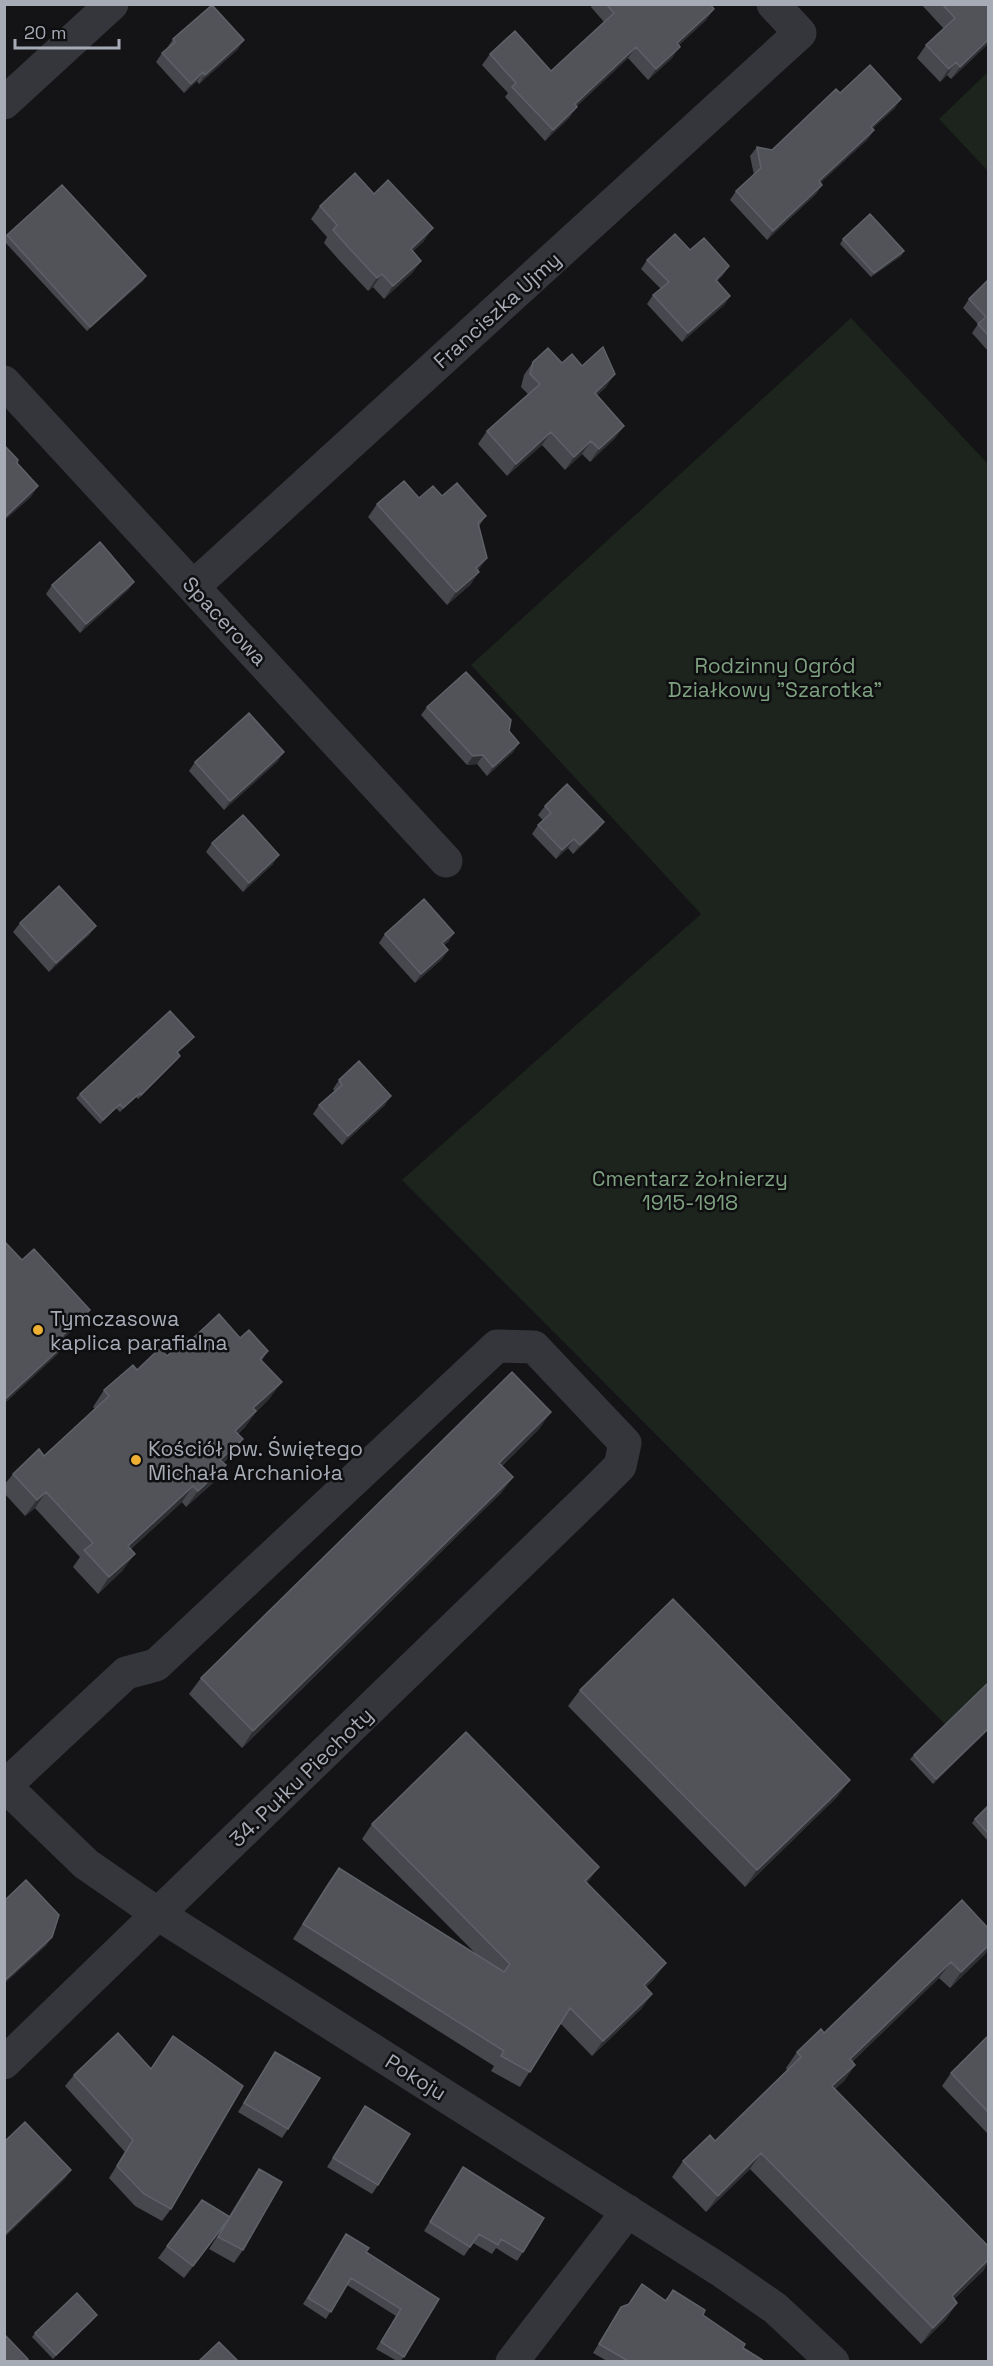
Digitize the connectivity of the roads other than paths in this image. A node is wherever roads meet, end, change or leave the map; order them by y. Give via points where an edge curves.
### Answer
1 (112, 4) edge
2 (773, 4) edge
3 (4, 104) edge
4 (4, 382) edge
5 (193, 587) junction
6 (446, 861) dead end
7 (5, 1786) edge
8 (158, 1914) junction
9 (4, 2063) edge
10 (628, 2211) junction
11 (512, 2361) edge
12 (833, 2361) edge

1 - 3 street
2 - 5 street, Franciszka Ujmy via 800,33
4 - 5 street, Spacerowa
5 - 6 street, Spacerowa
7 - 8 street, Pokoju via 86,1864
7 - 8 street, 34. Pułku Piechoty via 126,1673 156,1665 497,1346 534,1347 625,1443 620,1466
8 - 9 street, 34. Pułku Piechoty
8 - 10 street, Pokoju
10 - 11 street
10 - 12 street, Pokoju via 775,2308

